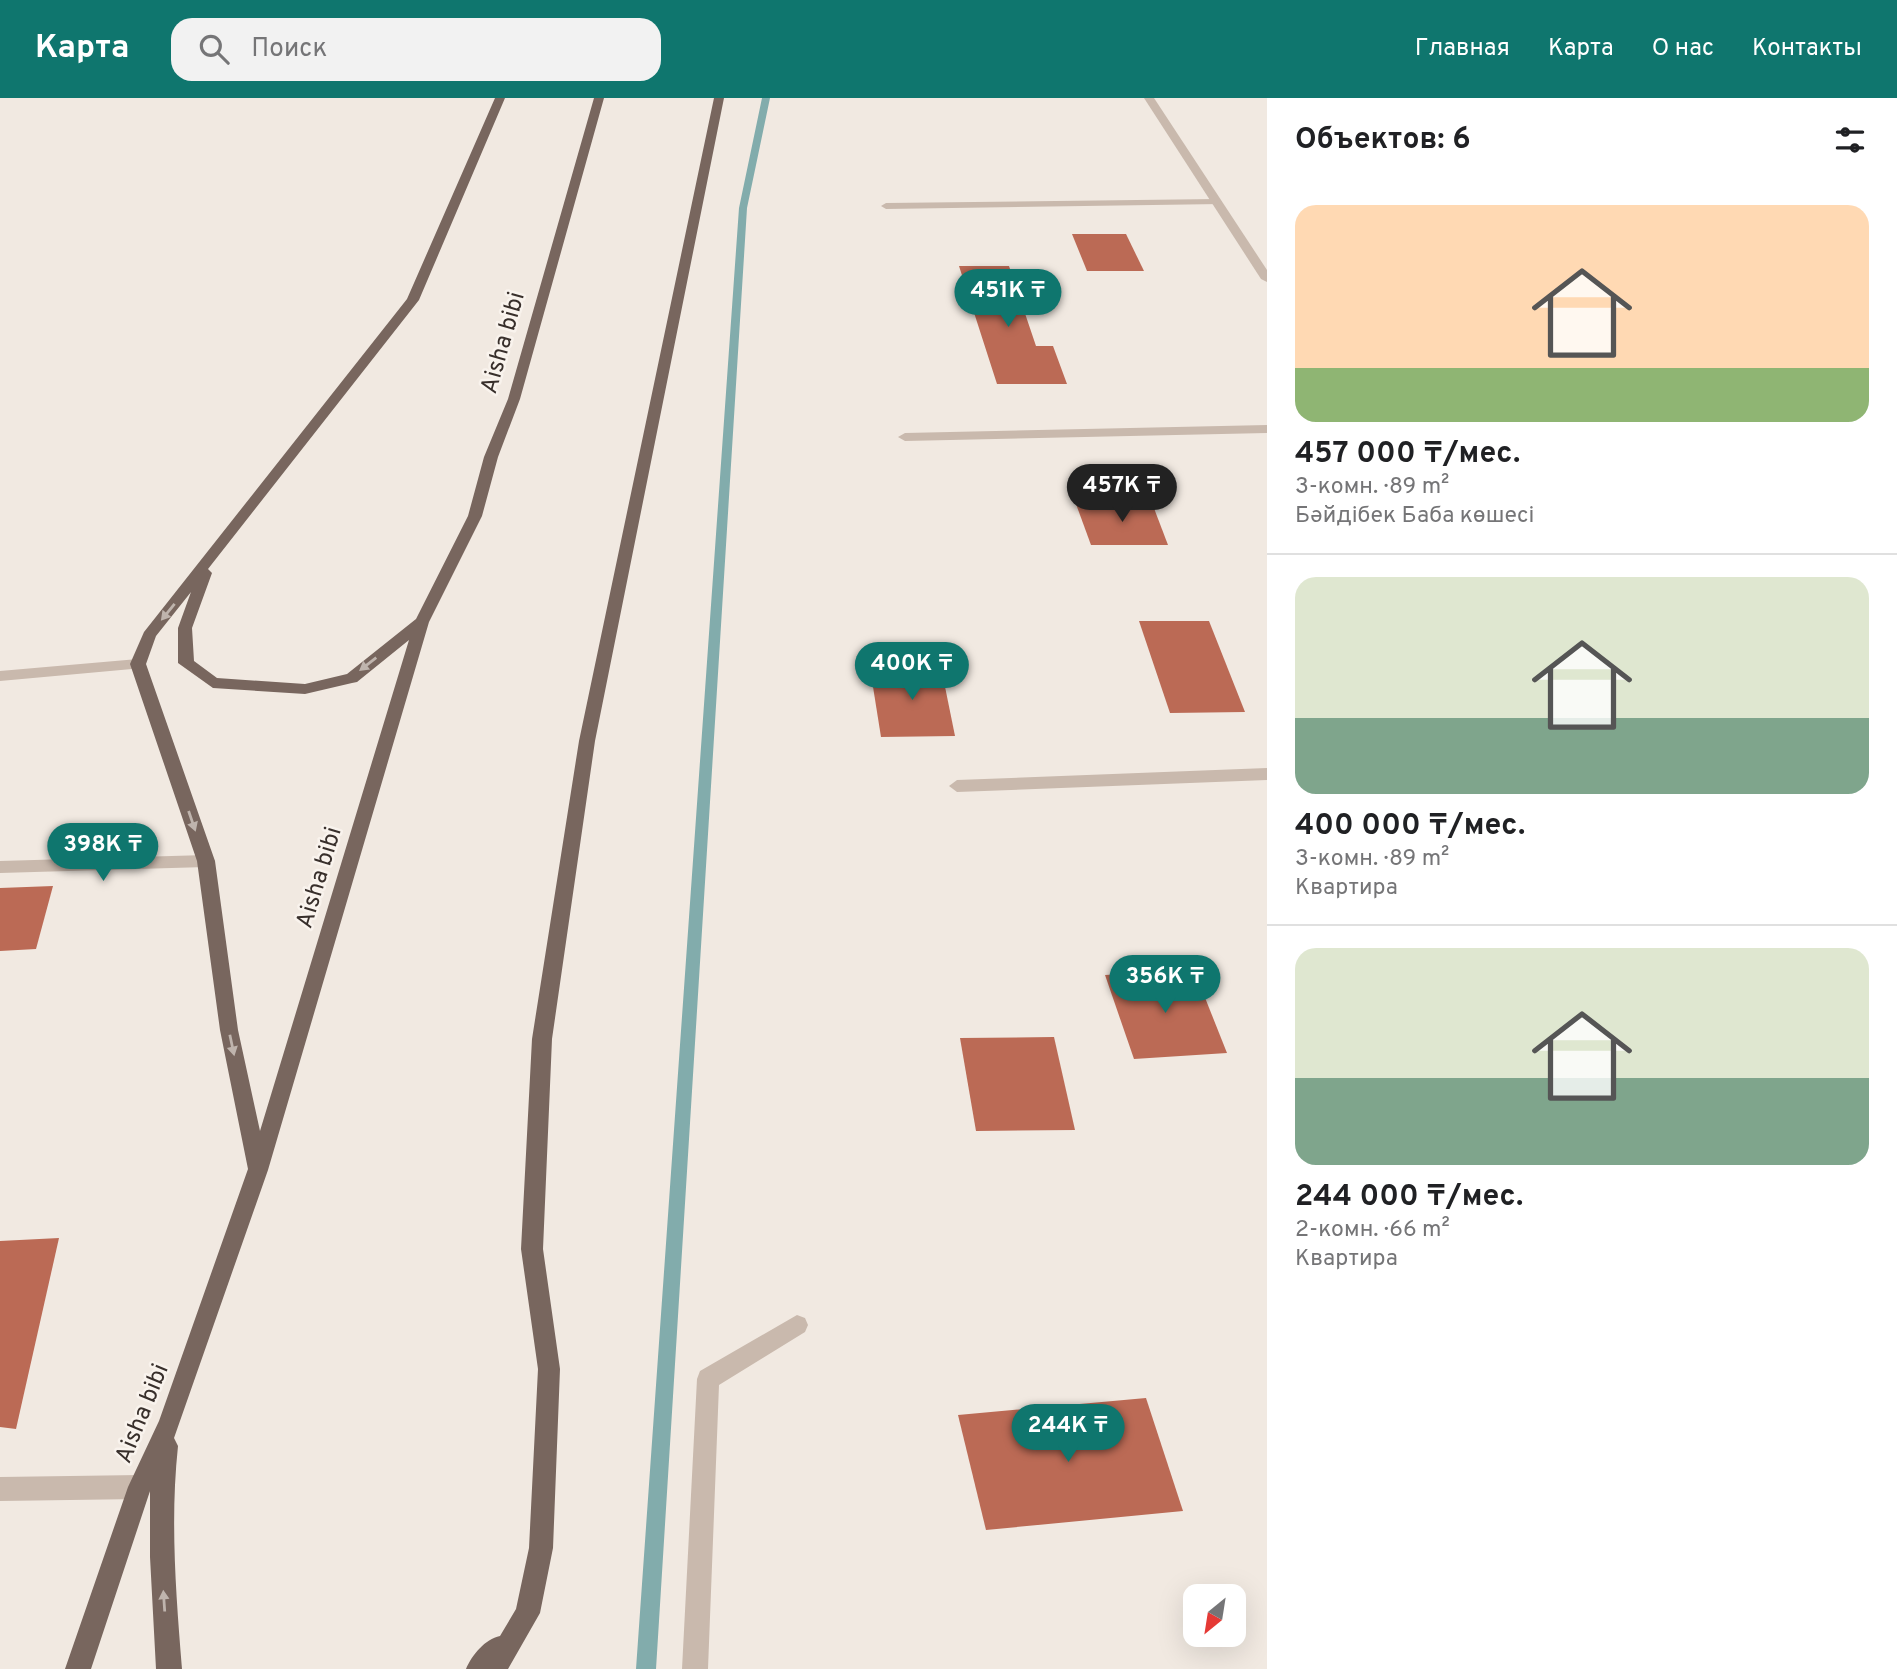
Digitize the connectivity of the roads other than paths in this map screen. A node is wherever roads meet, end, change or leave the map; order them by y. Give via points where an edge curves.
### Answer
1 (500, 98) edge
2 (599, 98) edge
3 (719, 98) edge
4 (1149, 98) edge
5 (1217, 202) junction
6 (886, 206) dead end
7 (1267, 279) edge
8 (1267, 429) edge
9 (905, 437) dead end
10 (211, 558) junction
11 (422, 622) junction
12 (138, 664) junction
13 (0, 676) edge
14 (1267, 774) edge
15 (957, 786) dead end
16 (206, 861) junction
17 (0, 867) edge
18 (258, 1170) junction
19 (797, 1325) dead end
20 (169, 1424) junction
21 (140, 1487) junction
22 (0, 1489) edge
23 (528, 1614) junction
24 (78, 1669) edge
25 (169, 1669) edge
26 (479, 1669) edge
27 (494, 1669) edge
28 (695, 1669) edge

1 - 10 main road via 413,300
2 - 11 main road, Aisha bibi via 514,399 475,516
3 - 23 main road via 587,741 542,1039 532,1249 549,1369 541,1548
4 - 5 street
5 - 6 street
5 - 7 street
8 - 9 street
11 -> 10 main road via 352,678 305,689 213,683 186,663 185,628
10 -> 12 main road via 149,635
11 - 18 main road, Aisha bibi
12 - 13 street
12 -> 16 main road
14 - 15 street
16 - 17 street
16 -> 18 main road via 229,1030
18 - 20 main road, Aisha bibi
19 - 28 street via 708,1380
20 - 21 main road, Aisha bibi
25 -> 20 main road via 161,1481
21 - 22 street
21 - 24 main road, Aisha bibi
23 - 26 main road
23 - 27 main road

